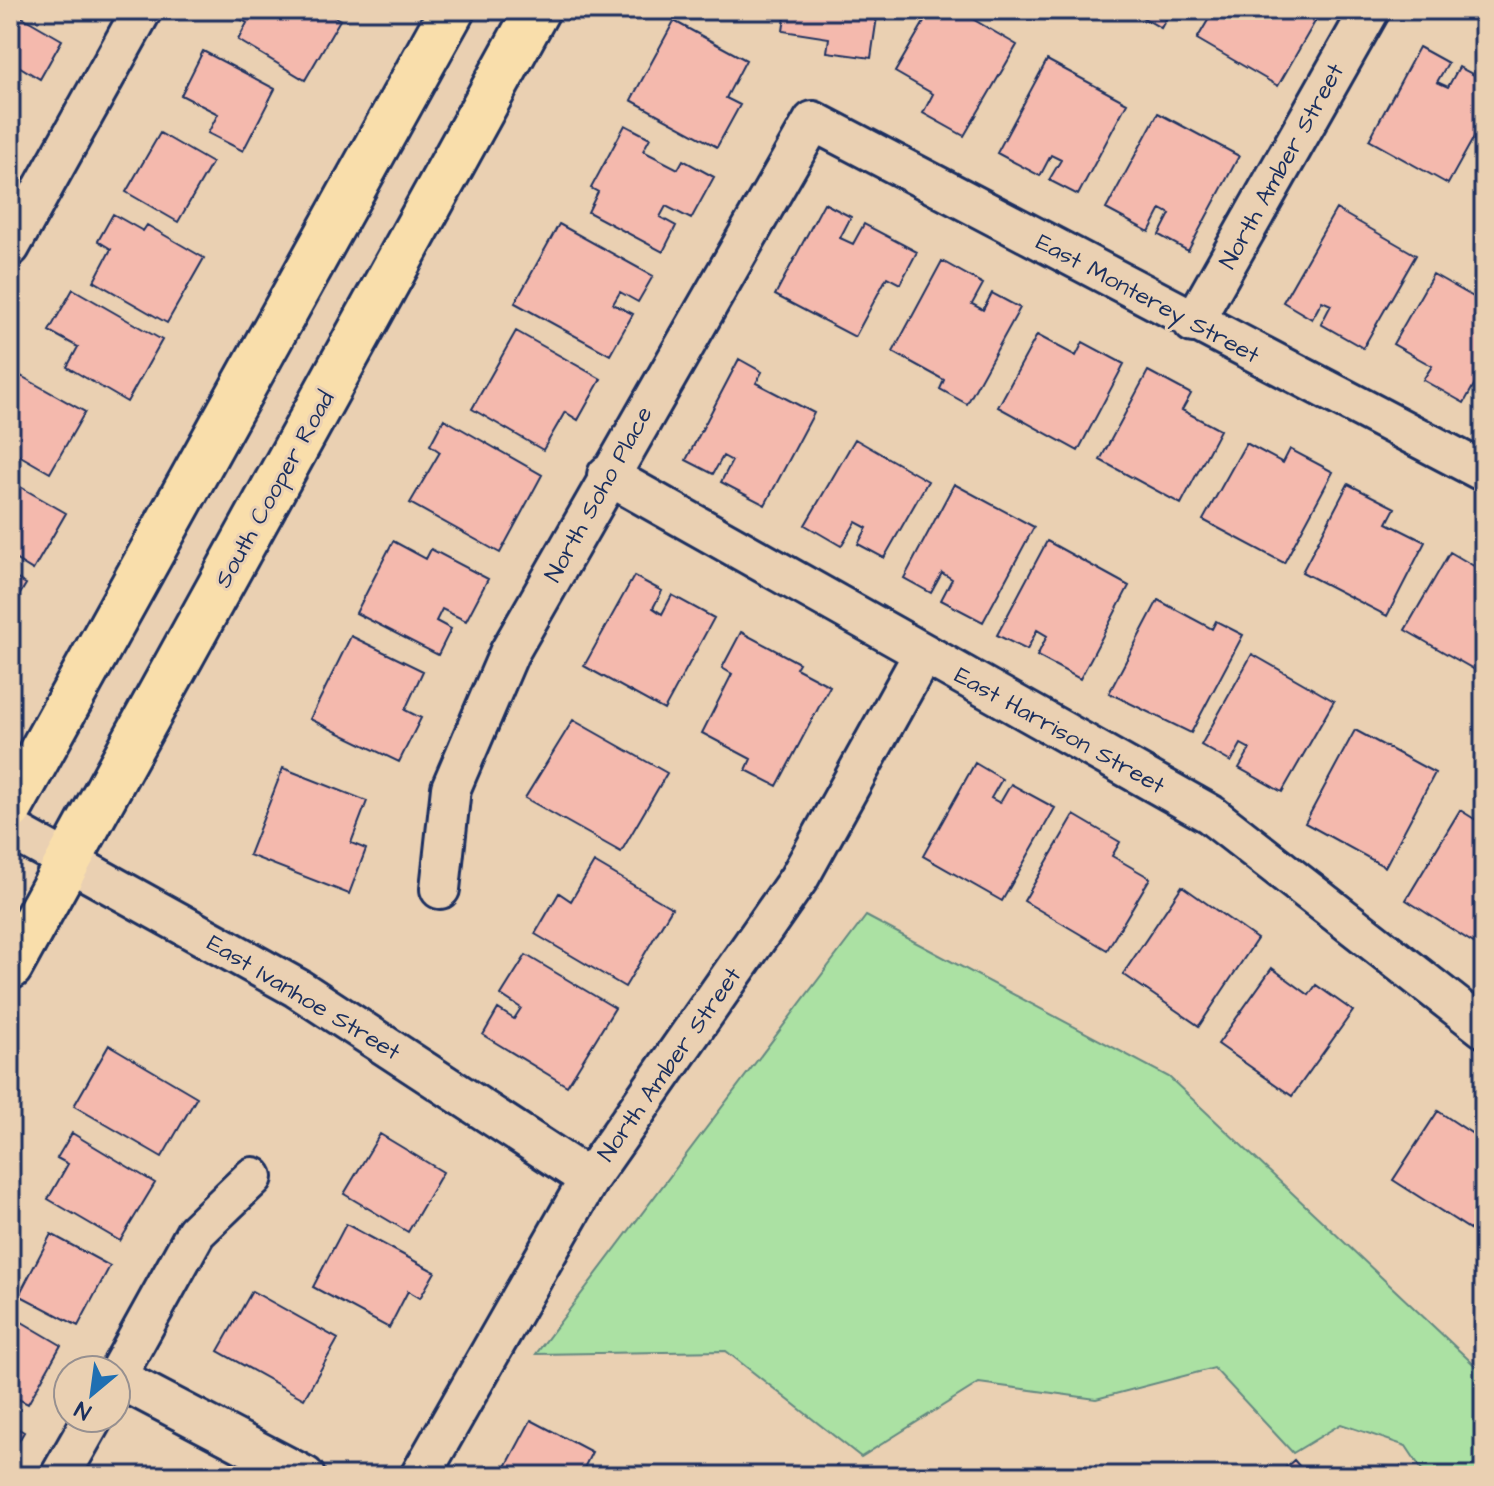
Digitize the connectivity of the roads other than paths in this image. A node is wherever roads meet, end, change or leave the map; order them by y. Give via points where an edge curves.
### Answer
1 (142, 10) edge
2 (452, 10) edge
3 (537, 10) edge
4 (1370, 10) edge
5 (813, 121) joint
6 (10, 247) edge
7 (1193, 323) junction
8 (1484, 472) edge
9 (607, 475) junction
10 (923, 654) junction
11 (10, 808) edge
12 (10, 829) edge
13 (69, 862) junction
14 (440, 889) dead end
15 (10, 967) edge
16 (1484, 1028) edge
17 (253, 1177) dead end
18 (589, 1179) junction
19 (129, 1354) edge
20 (132, 1385) edge
21 (84, 1434) edge
22 (60, 1476) edge
23 (305, 1476) edge
24 (420, 1476) edge

1 - 6 street
2 - 11 main road
3 - 13 main road, South Cooper Road
4 - 7 street, North Amber Street
5 - 7 street, East Monterey Street
5 - 9 street, North Soho Place
7 - 8 street, East Monterey Street
9 - 10 street, East Harrison Street
9 - 14 street, North Soho Place via 509,653 451,788
10 - 16 street, East Harrison Street via 1210,814
10 - 18 street, North Amber Street via 799,878
12 - 13 street, East Ivanhoe Street
13 - 15 main road, South Cooper Road
13 - 18 street, East Ivanhoe Street via 297,988
17 - 19 street via 196,1232
18 - 24 street, North Amber Street
20 - 23 street
21 - 22 street

